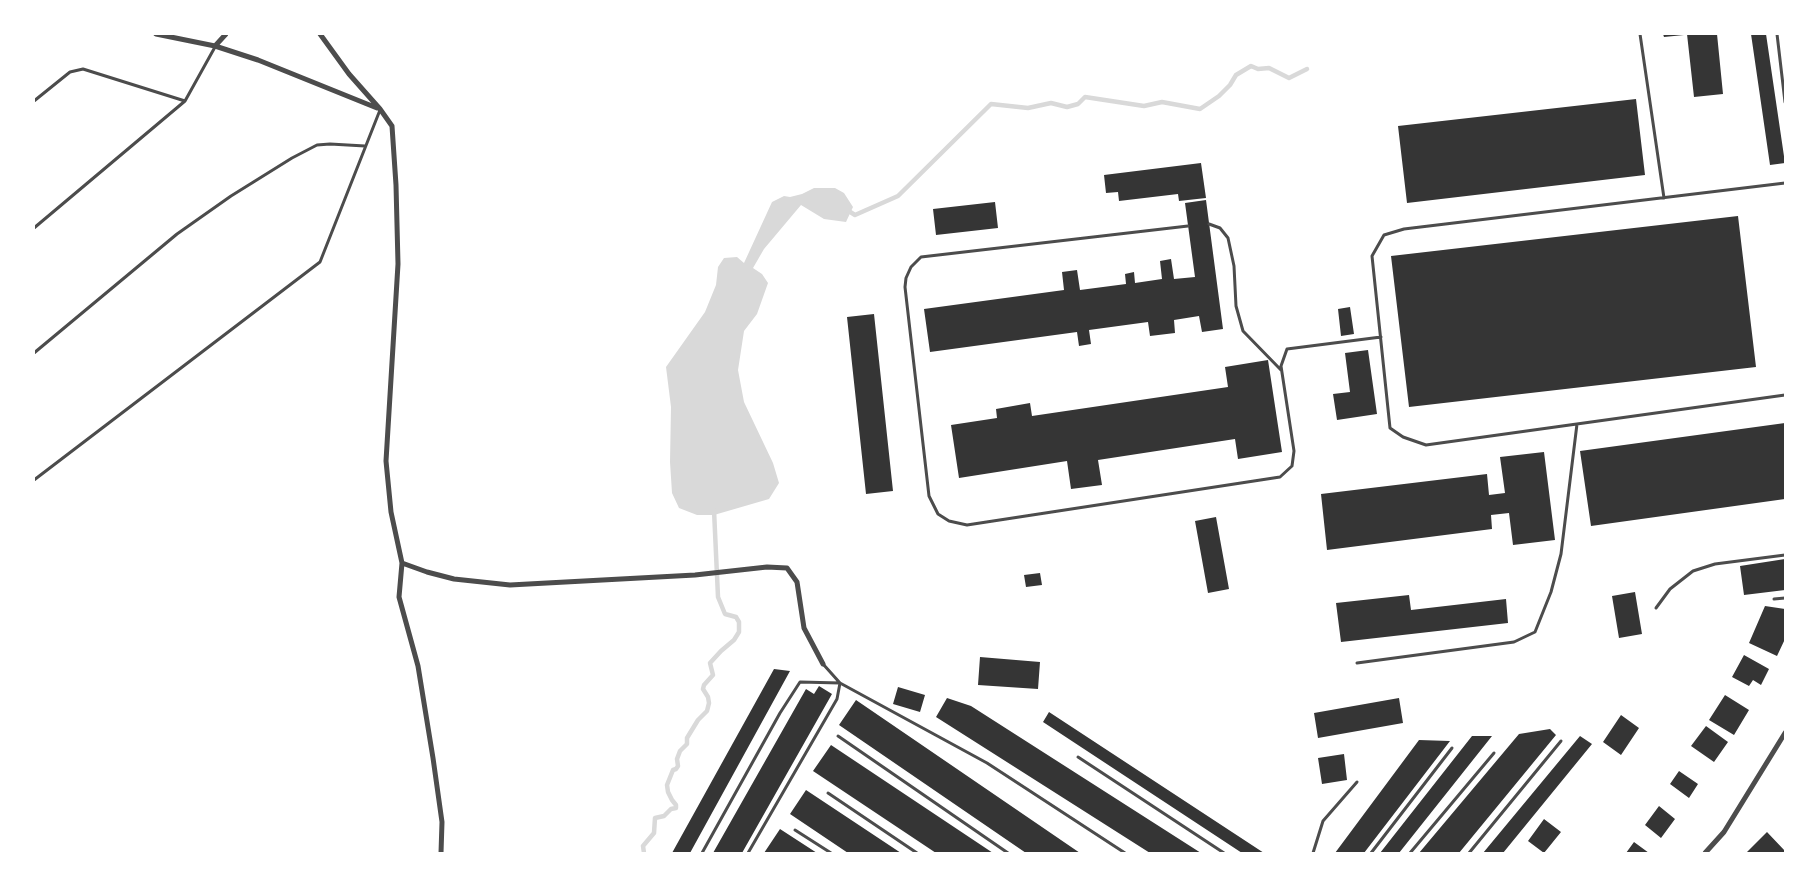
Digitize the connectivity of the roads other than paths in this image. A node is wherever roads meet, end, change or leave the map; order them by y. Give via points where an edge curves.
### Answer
1 (156, 34) edge
2 (226, 34) edge
3 (320, 34) edge
4 (1640, 34) edge
5 (1777, 34) edge
6 (215, 46) junction
7 (34, 101) edge
8 (185, 101) junction
9 (1785, 102) edge
10 (380, 109) junction
11 (365, 146) junction
12 (1785, 183) edge
13 (1664, 198) junction
14 (1209, 224) dead end
15 (1188, 226) dead end
16 (34, 228) edge
17 (1381, 337) junction
18 (34, 353) edge
19 (1282, 371) junction
20 (1785, 395) edge
21 (1577, 424) junction
22 (34, 480) edge
23 (1785, 555) edge
24 (402, 563) junction
25 (1785, 598) edge
26 (1774, 599) dead end
27 (1656, 608) dead end
28 (1357, 663) dead end
29 (822, 664) joint
30 (840, 683) junction
31 (1785, 733) edge
32 (838, 736) dead end
33 (1561, 741) dead end
34 (1452, 748) dead end
35 (1494, 753) dead end
36 (1078, 757) dead end
37 (1357, 782) dead end
38 (828, 793) dead end
39 (795, 830) dead end
40 (441, 853) edge
41 (702, 853) edge
42 (748, 853) edge
43 (831, 853) edge
44 (917, 853) edge
45 (1008, 853) edge
46 (1125, 853) edge
47 (1224, 853) edge
48 (1313, 853) edge
49 (1371, 853) edge
50 (1410, 853) edge
51 (1469, 853) edge
52 (1705, 853) edge

1 - 6 street
2 - 6 street
3 - 10 street
4 - 13 lane
5 - 9 lane
6 - 8 lane
6 - 10 street
7 - 8 lane via 70,72 83,69
8 - 16 lane
10 - 11 lane
10 - 24 street via 392,126 396,185 398,264 386,461 391,512
11 - 18 lane via 317,145 277,167 177,234
11 - 22 lane via 320,262
12 - 13 lane
13 - 17 lane via 1404,229 1384,236 1372,256
14 - 19 lane via 1220,228 1228,238 1234,266 1236,306 1243,331
15 - 19 lane via 921,257 911,267 905,287 929,496 938,514 949,521 967,525 1280,477 1292,466 1294,451
17 - 19 lane via 1288,349
17 - 21 lane via 1390,428 1404,437 1426,445
20 - 21 lane
21 - 28 lane via 1561,554 1551,592 1535,632 1514,642
23 - 27 lane via 1715,564 1693,571 1670,589
24 - 29 street via 454,578 510,584 787,568 796,582 804,628
24 - 40 street via 399,597 418,666 442,822
25 - 26 lane
29 - 30 lane
30 - 41 lane via 800,682
30 - 42 lane via 837,699
30 - 46 lane via 987,763
31 - 52 street via 1724,832
32 - 45 lane
33 - 51 lane
34 - 49 lane
35 - 50 lane
36 - 47 lane
37 - 48 lane via 1323,822
38 - 44 lane
39 - 43 lane

